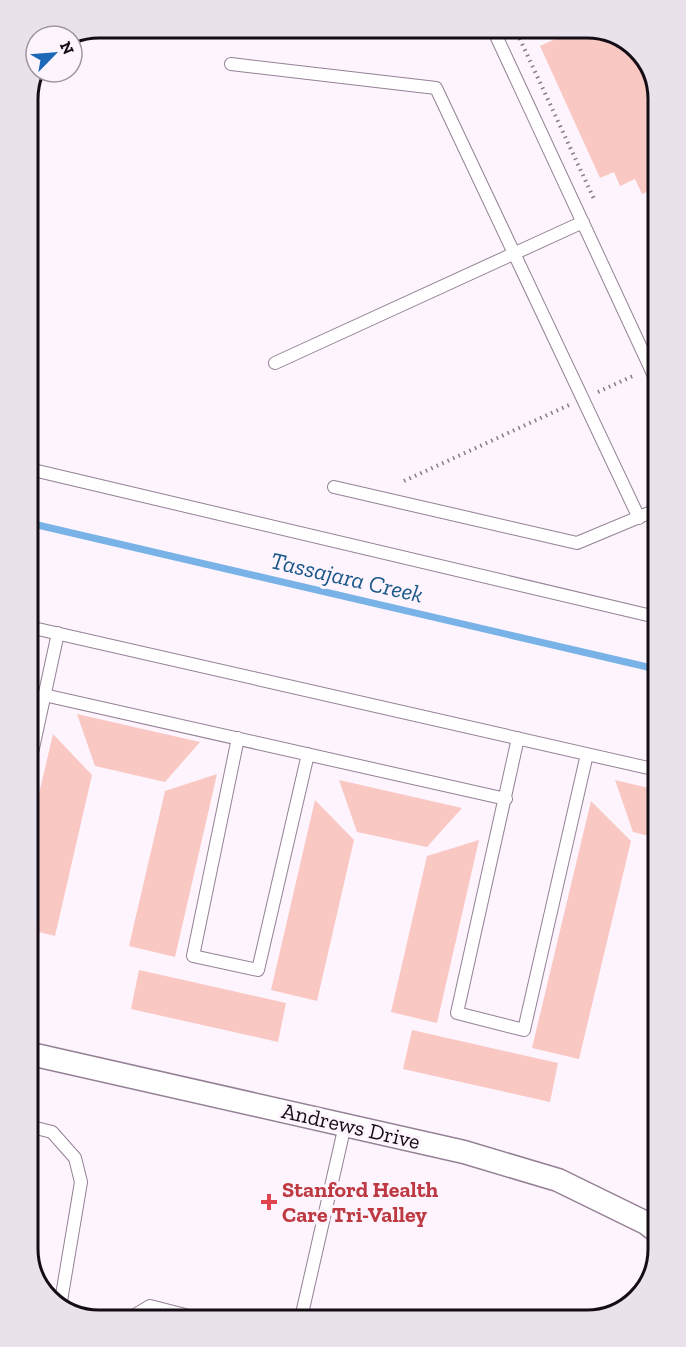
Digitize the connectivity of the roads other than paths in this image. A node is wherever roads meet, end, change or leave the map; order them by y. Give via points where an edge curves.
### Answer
1 (497, 38) edge
2 (231, 64) dead end
3 (583, 222) junction
4 (514, 254) junction
5 (648, 362) edge
6 (275, 363) dead end
7 (38, 471) edge
8 (334, 487) dead end
9 (648, 514) edge
10 (639, 518) junction
11 (648, 615) edge
12 (38, 629) edge
13 (58, 633) junction
14 (44, 694) junction
15 (38, 723) edge
16 (238, 738) junction
17 (518, 738) junction
18 (308, 754) junction
19 (587, 754) junction
20 (648, 768) edge
21 (506, 799) junction
22 (38, 1056) edge
23 (345, 1125) junction
24 (38, 1128) edge
25 (648, 1225) edge
26 (62, 1297) edge
27 (145, 1309) edge
28 (162, 1309) edge
29 (303, 1309) edge

1 - 3 lane
2 - 4 lane via 436,88
3 - 4 lane
3 - 5 lane
4 - 6 lane
4 - 10 lane
7 - 11 lane
8 - 10 lane via 577,543
9 - 10 lane
12 - 13 lane
13 - 14 lane
13 - 17 lane
14 - 15 lane
14 - 16 lane
16 - 18 lane
16 - 18 lane via 193,956 236,966 258,970
17 - 19 lane
17 - 21 lane
18 - 21 lane
19 - 20 lane
19 - 21 lane via 524,1030 457,1012
22 - 23 street, Andrews Drive
23 - 25 street, Andrews Drive via 464,1152 558,1180
23 - 29 lane
24 - 26 lane via 52,1132 75,1158 81,1182
27 - 28 lane via 150,1306

